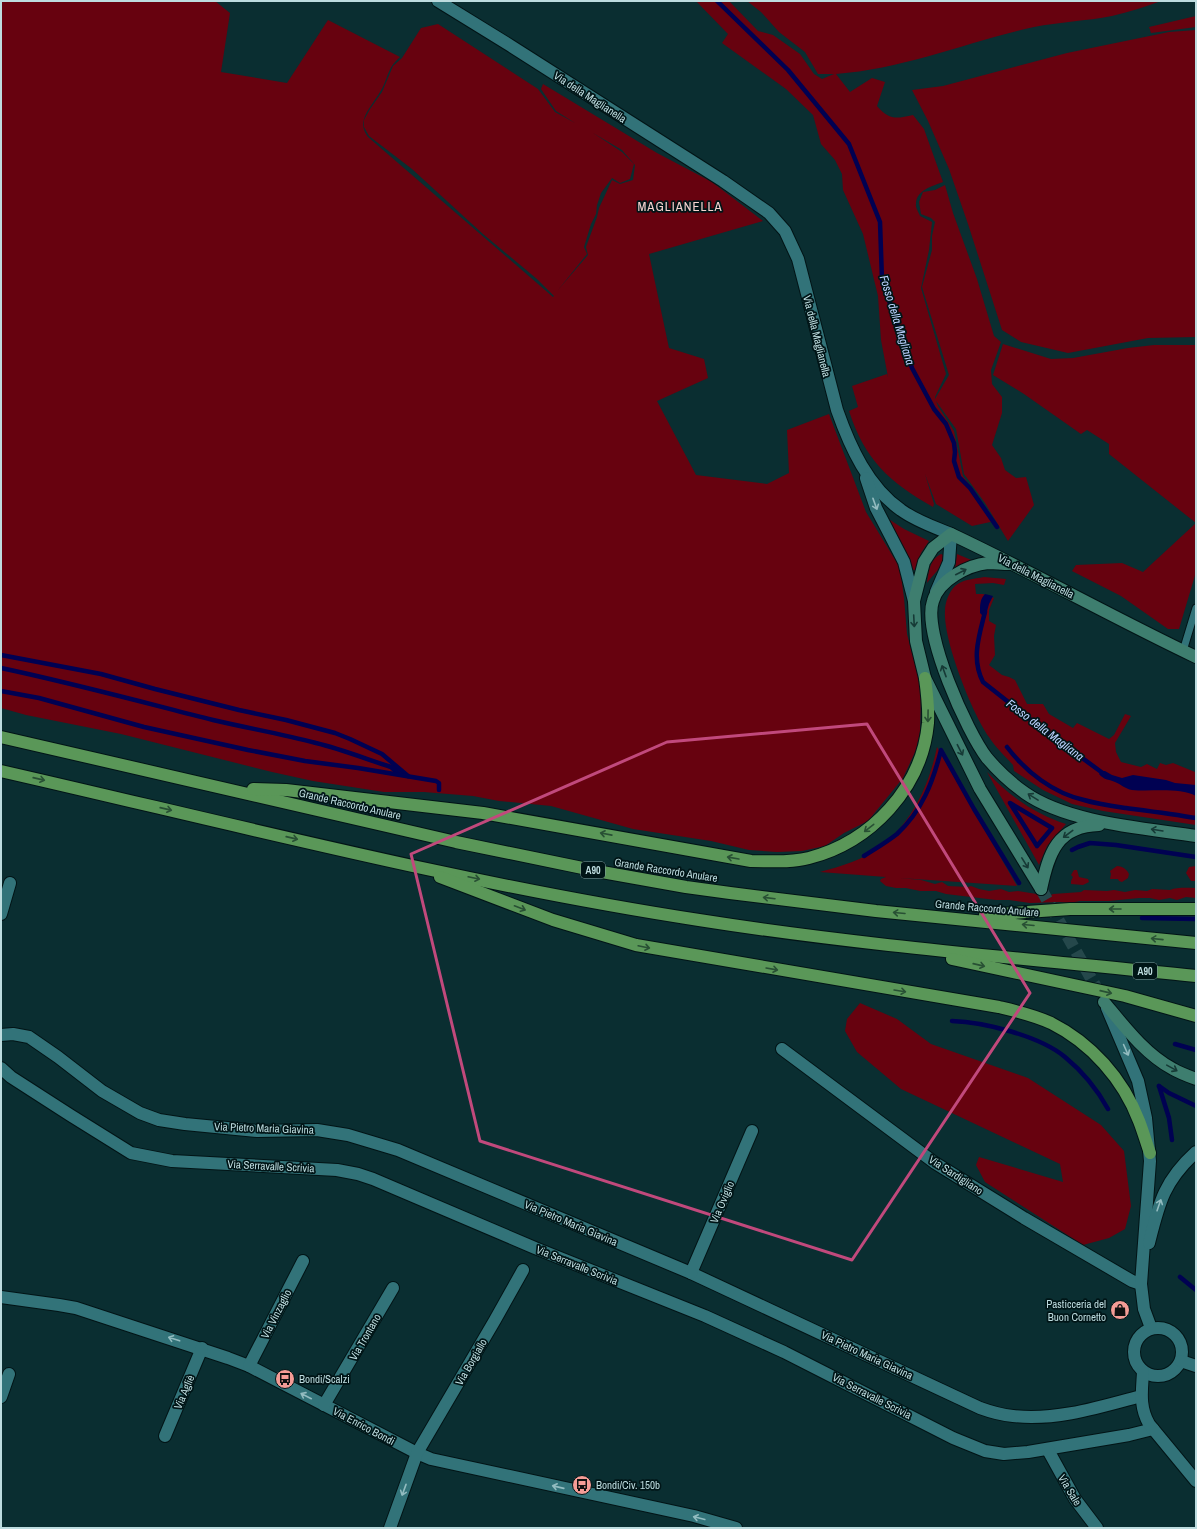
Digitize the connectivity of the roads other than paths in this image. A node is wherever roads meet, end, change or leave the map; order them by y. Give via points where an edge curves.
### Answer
1 (438, 1) edge
2 (863, 467) junction
3 (951, 534) junction
4 (1014, 564) junction
5 (933, 599) junction
6 (914, 602) junction
7 (1196, 608) edge
8 (1184, 651) junction
9 (1196, 657) edge
10 (925, 678) junction
11 (1, 737) edge
12 (1, 771) edge
13 (234, 790) junction
14 (1119, 824) junction
15 (1196, 836) edge
16 (405, 864) junction
17 (10, 883) dead end
18 (1196, 909) edge
19 (1, 914) edge
20 (950, 918) junction
21 (1196, 943) edge
22 (900, 947) junction
23 (1196, 976) edge
24 (1104, 1002) joint
25 (1196, 1016) edge
26 (1, 1026) edge
27 (1, 1035) edge
28 (22, 1035) junction
29 (782, 1049) dead end
30 (1, 1068) edge
31 (1196, 1079) edge
32 (752, 1131) dead end
33 (1150, 1152) junction
34 (1196, 1152) edge
35 (303, 1261) dead end
36 (523, 1270) dead end
37 (1142, 1270) junction
38 (691, 1273) junction
39 (1141, 1284) junction
40 (393, 1288) dead end
41 (1, 1297) edge
42 (1151, 1328) junction
43 (202, 1348) junction
44 (1181, 1361) junction
45 (249, 1366) junction
46 (1196, 1366) edge
47 (1143, 1372) junction
48 (9, 1374) dead end
49 (1141, 1396) junction
50 (1, 1397) edge
51 (324, 1405) junction
52 (1153, 1429) junction
53 (165, 1436) dead end
54 (1048, 1450) junction
55 (417, 1454) junction
56 (1196, 1481) edge
57 (720, 1526) edge
58 (390, 1528) edge
59 (736, 1528) edge
60 (1097, 1528) edge

1 - 2 street, Via della Maglianella via 723,181 769,213 782,227 793,246 802,271 837,410 851,446
2 - 3 street, Via della Maglianella via 880,490 900,510
2 -> 6 street via 876,508 904,562
3 - 4 main road, Via della Maglianella
3 - 5 street via 948,562
3 - 6 main road via 933,548 924,562
5 -> 4 main road via 951,578 972,567 988,563
4 - 8 main road, Via della Maglianella
14 -> 5 main road via 1063,812 1036,800 1008,780 987,757 965,720 942,666 932,624
6 -> 10 main road via 916,641
7 - 8 lane
8 - 9 main road, Via della Maglianella
10 -> 13 highway via 928,704 926,734 915,769 904,791 887,813 865,831 829,851 808,858 783,862 751,861 463,810 286,790
10 - 14 main road via 980,789 1041,889 1048,859 1063,837 1085,825
11 - 13 highway, Grande Raccordo Anulare / A90
12 -> 16 highway, A90
20 -> 13 highway, Grande Raccordo Anulare / A90 via 730,893 602,872 456,842
15 -> 14 main road
16 -> 22 highway, A90 via 586,901 685,918
16 -> 33 highway via 553,920 636,945 999,1007 1042,1019 1076,1039 1111,1072 1133,1107
17 - 19 street
18 -> 20 highway via 1070,909
21 -> 20 highway, Grande Raccordo Anulare / A90
22 - 23 highway, A90
22 -> 25 highway via 1090,988
24 -> 31 main road via 1153,1055 1173,1069
24 -> 33 street via 1138,1081
26 - 28 street
27 - 28 street, Via Pietro Maria Giavina
28 - 38 street, Via Pietro Maria Giavina via 58,1057 102,1091 140,1113 159,1120 257,1131 317,1130 348,1135 398,1150
29 - 39 street, Via Sardigliano via 935,1163 1024,1218
30 - 54 street, Via Serravalle Scrivia via 63,1111 131,1153 172,1161 337,1170 358,1174 720,1322 962,1442 1004,1454
32 - 38 street, Via Oviglio
33 - 37 street
37 -> 34 street via 1163,1193
35 - 45 street, Via Vinzaglio
36 - 55 street, Via Borgiallo
37 - 39 street
38 - 49 street, Via Pietro Maria Giavina via 961,1400 993,1412 1021,1417 1063,1414
39 - 42 street via 1144,1309
40 - 51 street, Via Trontano
43 -> 41 street, Via Enrico Bondi via 76,1308
42 - 44 street via 1168,1329 1175,1334 1182,1348
42 - 47 street via 1138,1337 1133,1351 1134,1359
43 - 45 street, Via Enrico Bondi
43 - 53 street, Via Agliè
44 - 46 street
44 - 47 street via 1174,1371 1166,1375 1150,1375
51 -> 45 street, Via Enrico Bondi
47 - 49 street
48 - 50 street
49 - 52 street via 1144,1415
51 - 55 street, Via Enrico Bondi
52 - 54 street, Via Serravalle Scrivia
52 - 56 street
54 - 60 street, Via Sale via 1075,1499
57 -> 55 street, Via Enrico Bondi via 454,1465
55 -> 58 street, Via Borgiallo
57 - 59 street, Via Enrico Bondi

